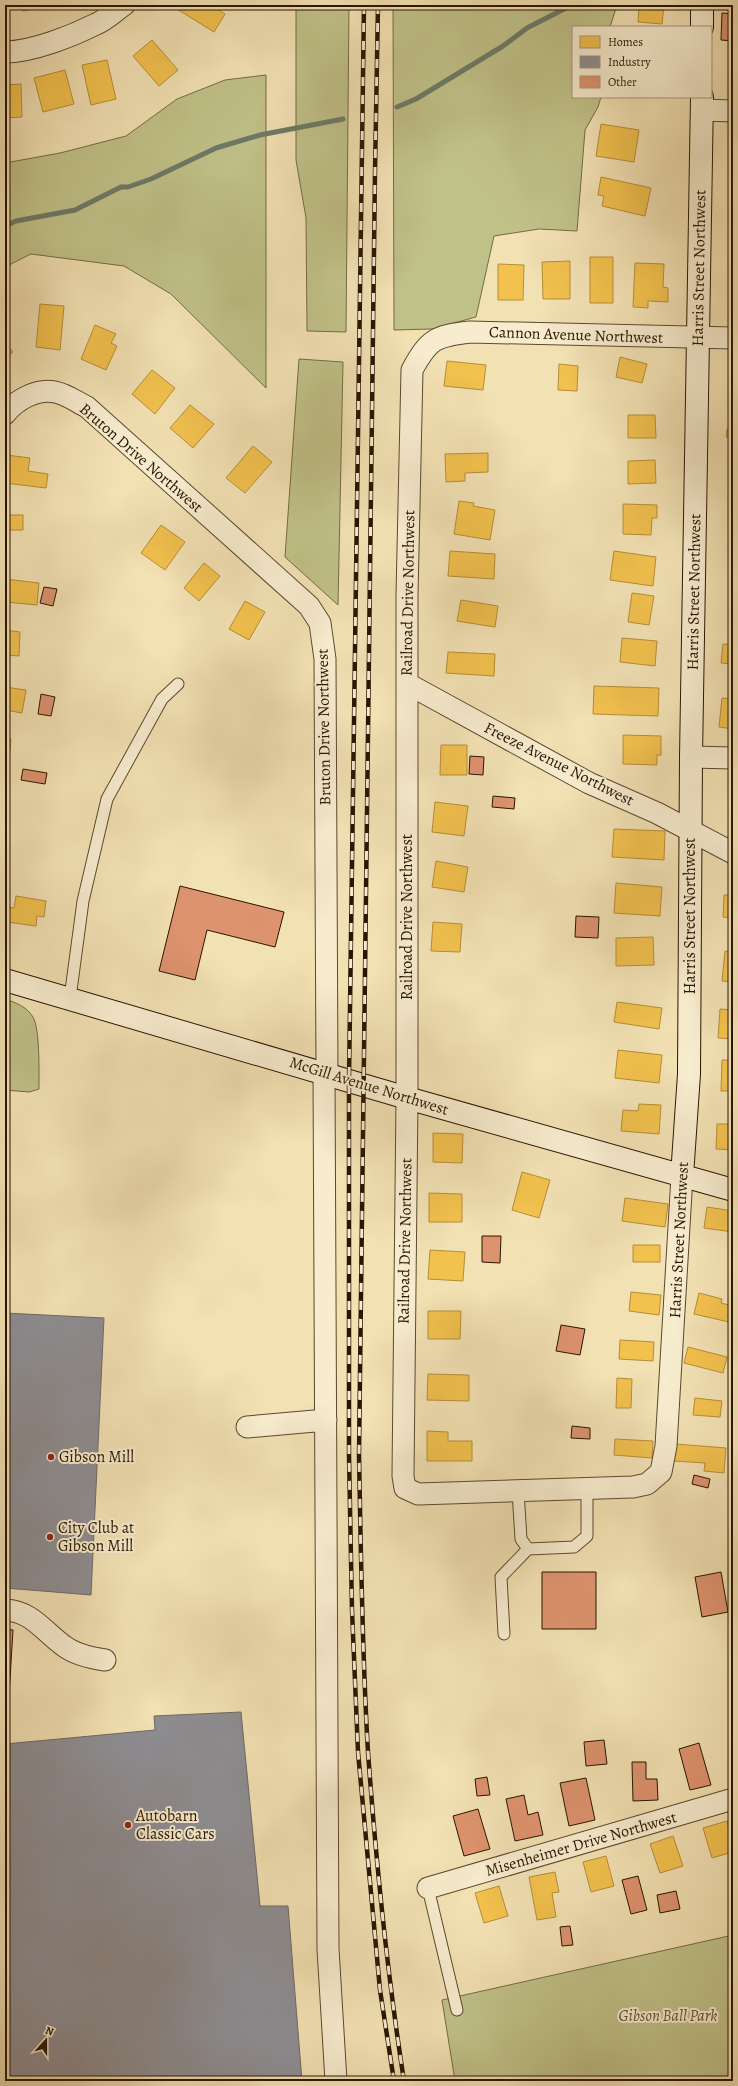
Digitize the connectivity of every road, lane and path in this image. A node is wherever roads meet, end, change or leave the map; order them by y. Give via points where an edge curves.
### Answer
1 (124, 5) edge
2 (702, 5) edge
3 (702, 26) edge
4 (5, 52) edge
5 (702, 104) edge
6 (733, 111) edge
7 (698, 338) junction
8 (733, 338) edge
9 (424, 349) joint
10 (5, 414) edge
11 (178, 684) dead end
12 (408, 684) junction
13 (691, 757) junction
14 (733, 758) edge
15 (690, 830) junction
16 (733, 853) edge
17 (5, 980) edge
18 (70, 998) junction
19 (326, 1073) junction
20 (407, 1098) junction
21 (682, 1176) junction
22 (733, 1190) edge
23 (326, 1420) junction
24 (247, 1427) dead end
25 (405, 1488) joint
26 (587, 1490) junction
27 (518, 1491) junction
28 (528, 1549) junction
29 (5, 1610) edge
30 (504, 1634) dead end
31 (105, 1660) dead end
32 (733, 1799) edge
33 (428, 1888) joint
34 (457, 2010) dead end
35 (336, 2081) edge

1 - 4 street via 97,24 17,52
2 - 3 street
5 - 6 street
5 - 7 street, Harris Street Northwest
7 - 8 street, Cannon Avenue Northwest
7 - 9 street, Cannon Avenue Northwest via 470,332 450,334 435,340
7 - 13 street, Harris Street Northwest
9 - 12 street, Railroad Drive Northwest via 412,370
10 - 19 street, Bruton Drive Northwest via 23,399 42,391 56,392 87,407 309,606 320,623 325,659
11 - 18 lane via 162,699 107,799 83,901
12 - 15 street, Freeze Avenue Northwest via 589,783
12 - 20 street, Railroad Drive Northwest
13 - 14 street
13 - 15 street, Harris Street Northwest
15 - 16 street, Freeze Avenue Northwest
15 - 21 street, Harris Street Northwest via 689,1074
17 - 18 street, McGill Avenue Northwest
18 - 19 street, McGill Avenue Northwest
19 - 20 street, McGill Avenue Northwest
19 - 23 street, Bruton Drive Northwest
20 - 21 street, McGill Avenue Northwest
20 - 25 street, Railroad Drive Northwest via 403,1476
21 - 22 street, McGill Avenue Northwest
21 - 26 street, Harris Street Northwest via 666,1446 661,1472 647,1484
23 - 24 street
23 - 35 street, Bruton Drive Northwest via 328,1949
25 - 27 street, Harris Street Northwest via 418,1494
26 - 27 street, Harris Street Northwest
26 - 28 lane via 587,1536 574,1547
27 - 28 lane via 521,1539
28 - 30 lane via 501,1577
29 - 31 street via 33,1619 65,1647
32 - 33 street, Misenheimer Drive Northwest
33 - 34 lane

